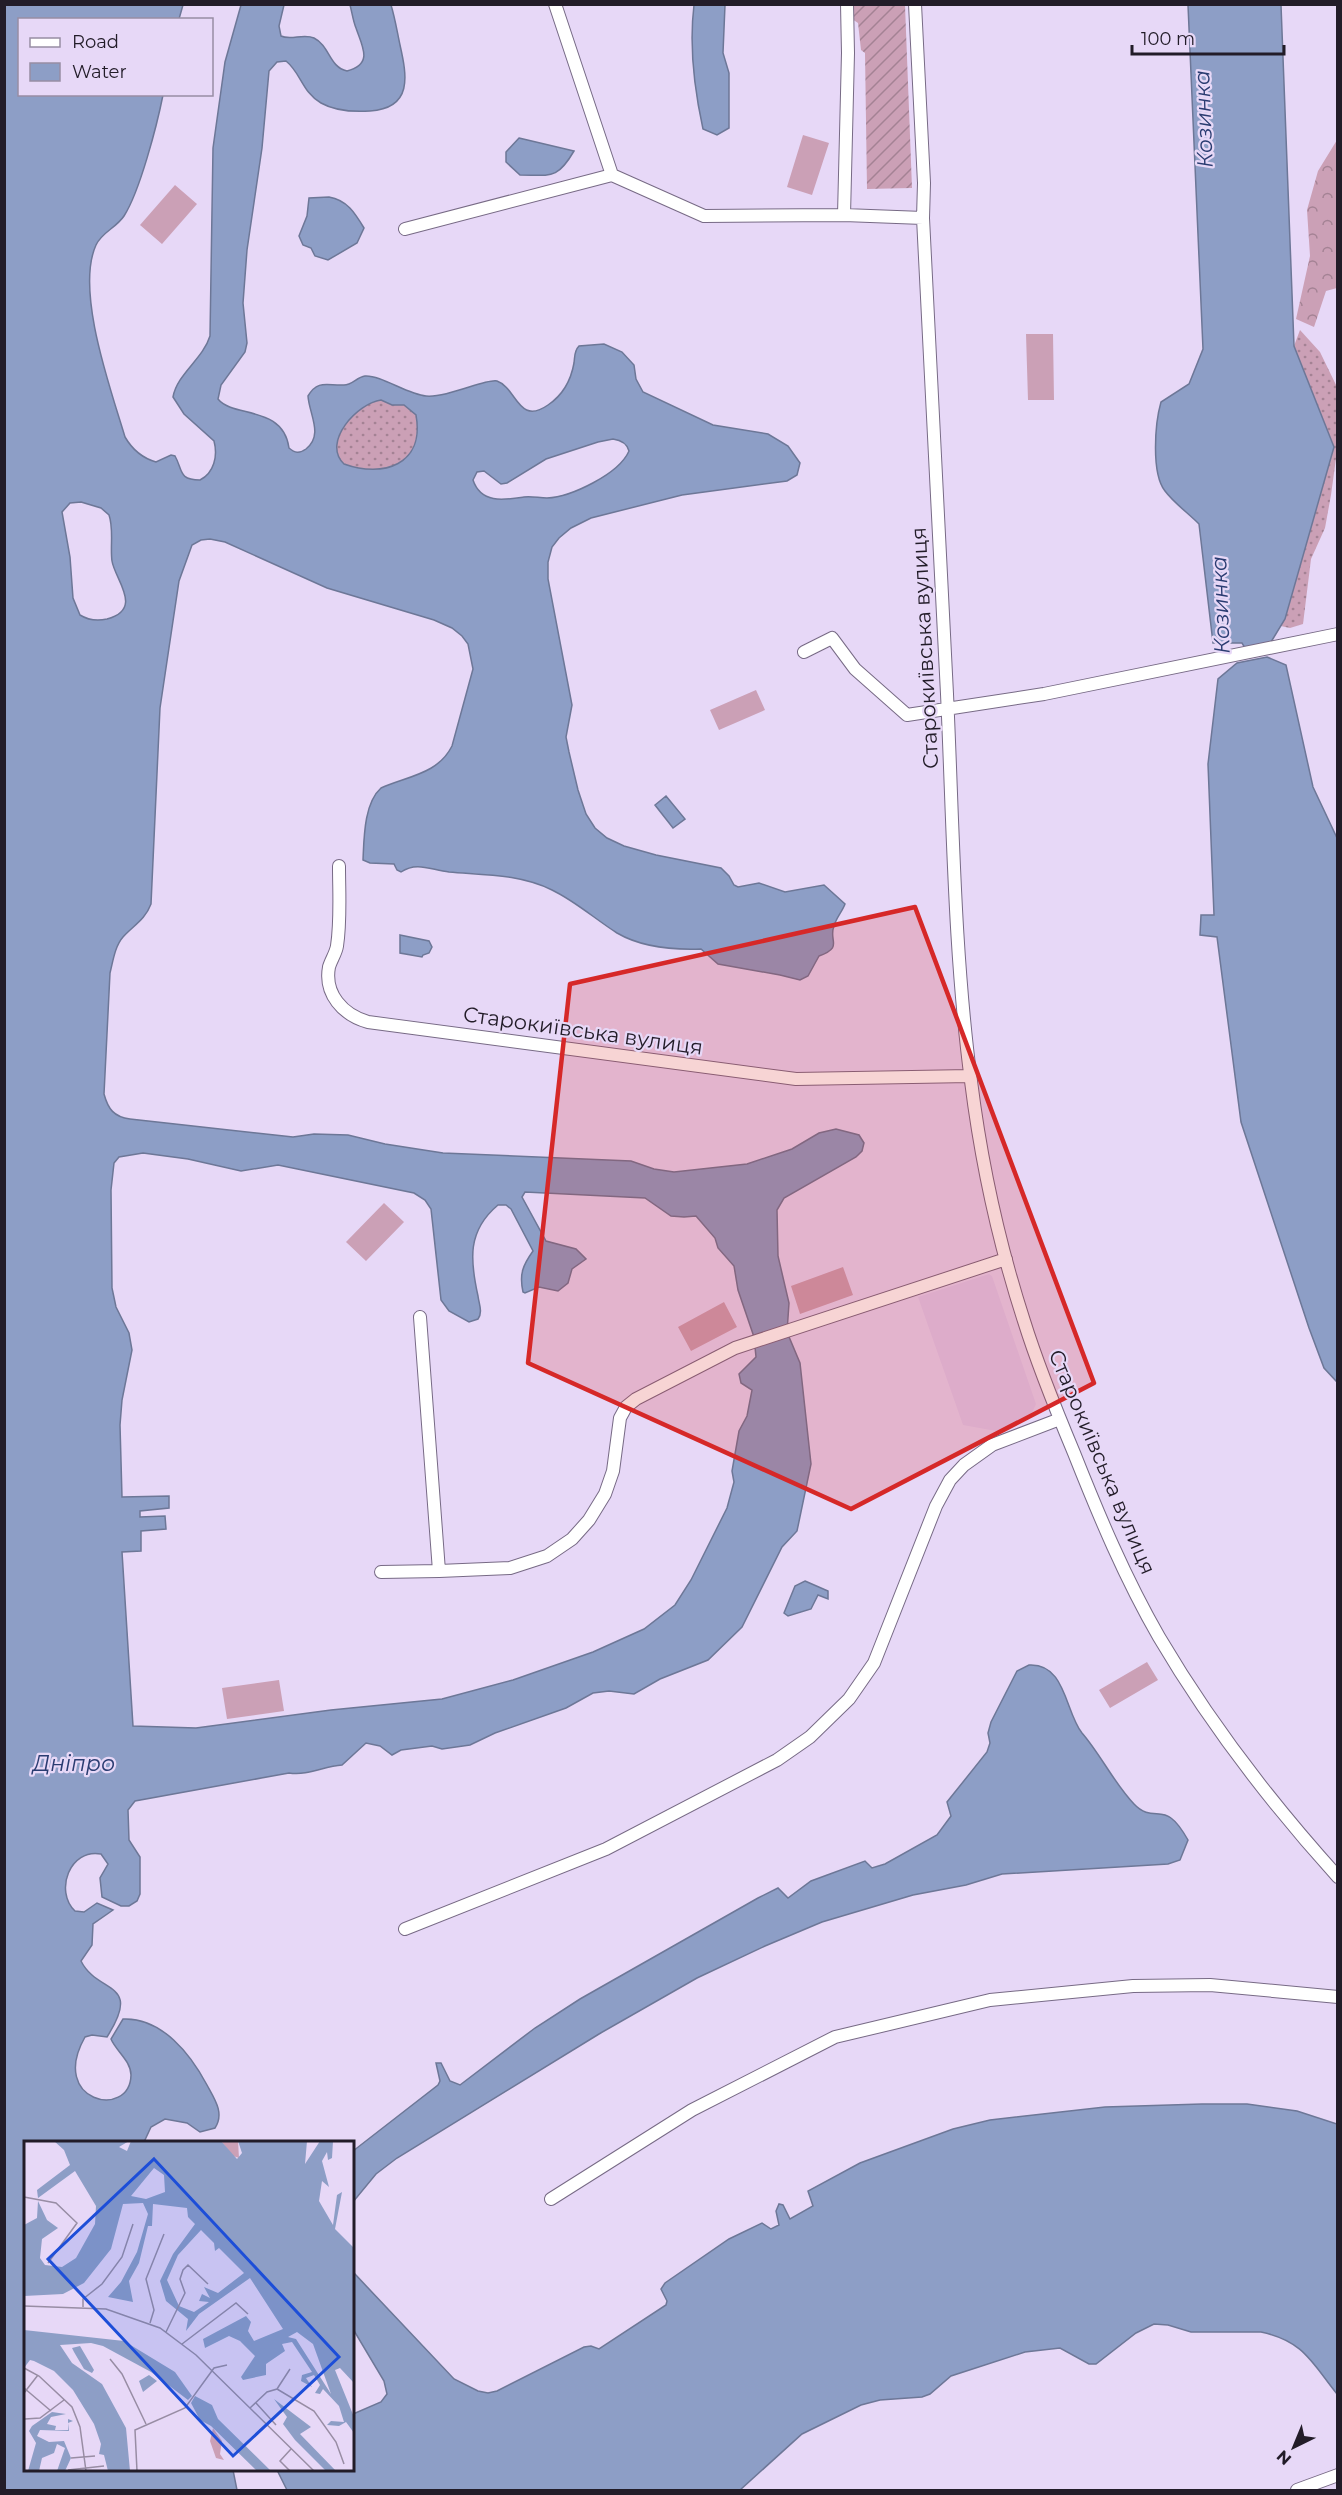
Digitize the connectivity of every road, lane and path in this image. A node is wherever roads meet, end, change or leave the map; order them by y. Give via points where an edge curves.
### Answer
1 (555, 4) edge
2 (847, 4) edge
3 (915, 4) edge
4 (612, 175) junction
5 (844, 215) junction
6 (923, 218) junction
7 (405, 229) dead end
8 (1338, 634) edge
9 (804, 652) dead end
10 (948, 710) junction
11 (339, 866) dead end
12 (970, 1076) junction
13 (1006, 1259) junction
14 (420, 1317) dead end
15 (1060, 1419) junction
16 (439, 1571) junction
17 (381, 1572) dead end
18 (1338, 1877) edge
19 (405, 1929) dead end
20 (1338, 1997) edge
21 (551, 2199) dead end
22 (1338, 2475) edge
23 (1298, 2490) edge

1 - 4 street
2 - 5 street
3 - 6 street, Старокиївська вулиця
4 - 5 street via 704,216
4 - 7 street
5 - 6 street
6 - 10 street, Старокиївська вулиця
8 - 10 street
9 - 10 street via 832,638 855,669 907,715
10 - 12 street, Старокиївська вулиця via 956,914
11 - 12 street, Старокиївська вулиця via 337,947 327,985 353,1018 796,1079
12 - 13 street, Старокиївська вулиця
13 - 15 street, Старокиївська вулиця via 1024,1323
13 - 16 street via 735,1348 636,1399 620,1418 608,1486 584,1526 566,1544 539,1559 510,1568
14 - 16 street
15 - 18 street, Старокиївська вулиця via 1102,1525 1160,1639 1258,1781
15 - 19 street via 992,1445 950,1480 929,1522 874,1663 842,1707 800,1744 777,1760 606,1849
16 - 17 street
20 - 21 street via 1210,1985 1133,1986 990,2001 836,2037 692,2110
22 - 23 street

